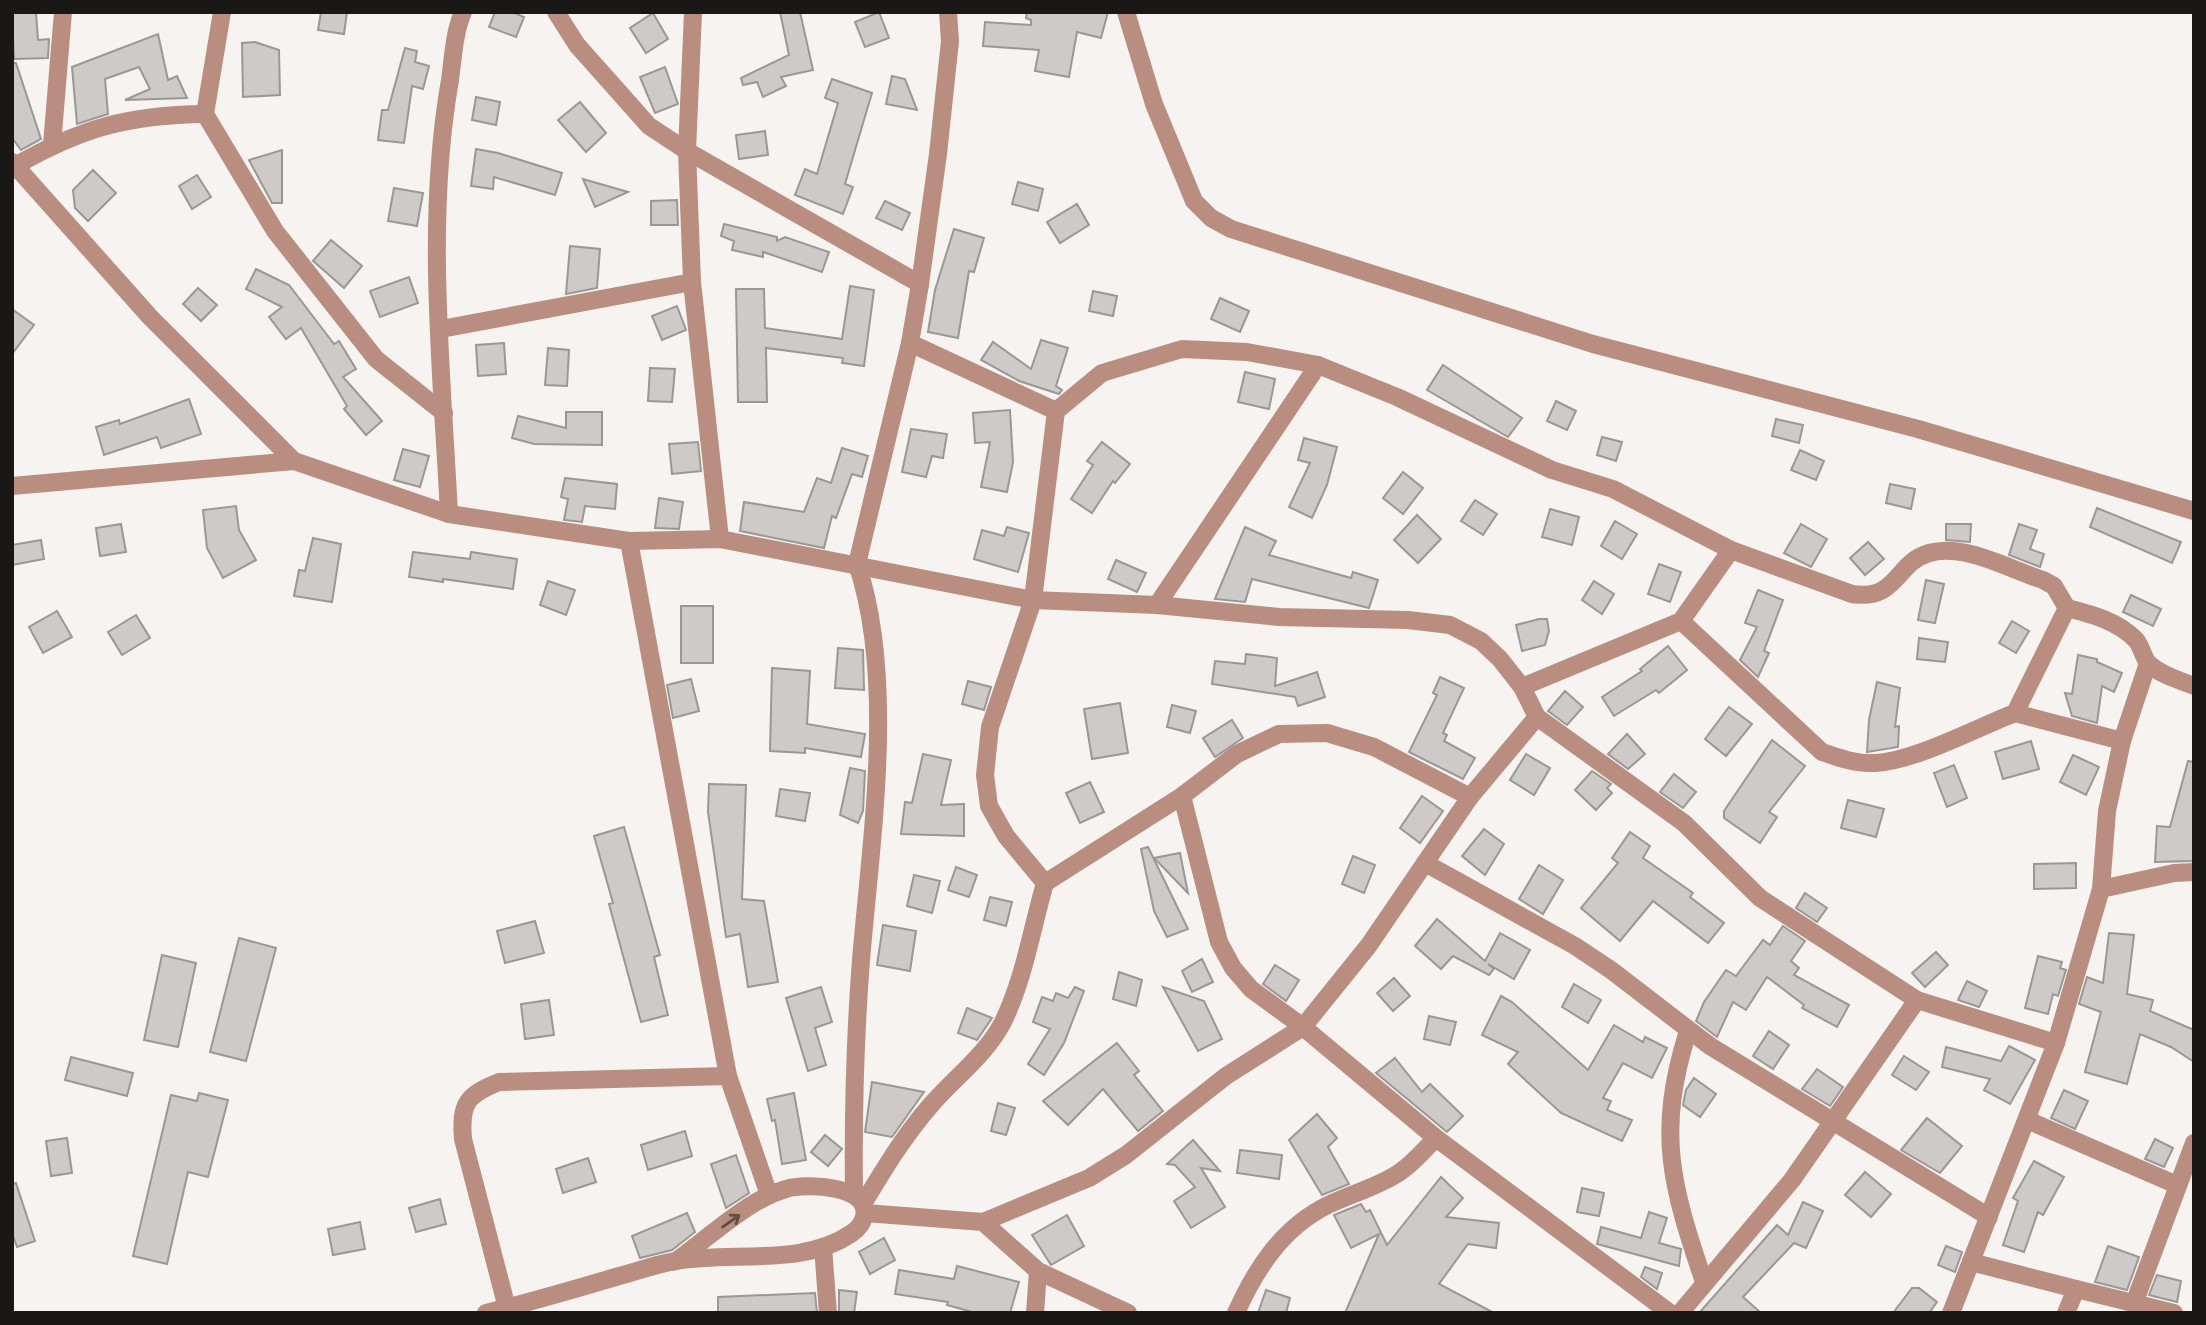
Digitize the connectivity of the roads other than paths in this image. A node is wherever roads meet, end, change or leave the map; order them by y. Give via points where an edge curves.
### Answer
1 (63, 12) edge
2 (222, 12) edge
3 (556, 12) edge
4 (693, 12) edge
5 (948, 12) edge
6 (1126, 12) edge
7 (459, 14) edge
8 (205, 114) junction
9 (52, 145) junction
10 (687, 151) junction
11 (14, 164) edge
12 (692, 282) junction
13 (920, 284) junction
14 (440, 329) junction
15 (910, 343) junction
16 (1318, 365) junction
17 (1056, 411) junction
18 (444, 413) junction
19 (294, 461) junction
20 (12, 486) edge
21 (2194, 511) edge
22 (449, 514) junction
23 (720, 540) junction
24 (629, 541) junction
25 (1731, 550) junction
26 (857, 564) junction
27 (1033, 600) junction
28 (1157, 605) junction
29 (2067, 608) junction
30 (1681, 621) junction
31 (2148, 663) junction
32 (2194, 686) edge
33 (1522, 687) junction
34 (2015, 713) junction
35 (1537, 717) junction
36 (2122, 741) junction
37 (1182, 796) junction
38 (1470, 797) junction
39 (1425, 863) junction
40 (2194, 872) edge
41 (1045, 883) junction
42 (2101, 890) junction
43 (1917, 1000) junction
44 (1303, 1027) junction
45 (1688, 1031) junction
46 (2056, 1043) junction
47 (728, 1076) junction
48 (2027, 1120) junction
49 (1835, 1121) junction
50 (1436, 1138) junction
51 (2194, 1143) edge
52 (2177, 1185) junction
53 (769, 1195) junction
54 (861, 1204) junction
55 (1989, 1217) junction
56 (983, 1222) junction
57 (823, 1247) junction
58 (676, 1261) junction
59 (1971, 1262) junction
60 (1038, 1271) junction
61 (1704, 1282) junction
62 (2076, 1289) junction
63 (2135, 1301) junction
64 (506, 1308) junction
65 (486, 1313) edge
66 (828, 1313) edge
67 (1035, 1313) edge
68 (1128, 1313) edge
69 (1236, 1313) edge
70 (1670, 1313) edge
71 (1680, 1313) edge
72 (1951, 1313) edge
73 (2066, 1313) edge
74 (2174, 1313) edge

1 - 9 street
2 - 8 street
3 - 10 street via 578,45 649,125
4 - 10 street
5 - 13 street via 950,41 941,129
6 - 21 street via 1154,104 1194,201 1231,229 1594,344 1905,426
7 - 14 street via 439,167
8 - 9 street via 129,119
8 - 18 street via 275,231 376,359
9 - 11 street
10 - 12 street
10 - 13 street
11 - 19 street via 150,317
12 - 14 street
12 - 23 street
13 - 15 street
14 - 18 street
15 - 17 street
15 - 26 street
16 - 17 street via 1247,352 1182,349 1102,373
16 - 25 street via 1552,470 1614,489
16 - 28 street
17 - 27 street
18 - 22 street
19 - 20 street
19 - 22 street
22 - 24 street
23 - 24 street
23 - 26 street
24 - 47 street
25 - 29 street via 1871,597 1926,554 1966,554 2054,586
25 - 30 street
26 - 27 street
26 - 54 street via 873,632 878,755 858,1000
27 - 28 street
27 - 41 street via 990,727 985,775 989,806 1006,836
28 - 33 street via 1279,617 1450,625 1480,641
29 - 31 street via 2121,629 2137,641
29 - 34 street
30 - 33 street
30 - 34 street via 1822,752 1848,761 1875,763 1905,757
31 - 32 street
31 - 36 street
33 - 35 street
34 - 36 street
35 - 38 street
35 - 43 street via 1684,822 1760,898
36 - 42 street via 2107,811
37 - 38 street via 1237,754 1279,734 1327,733 1374,747
37 - 41 street
37 - 44 street via 1219,942 1251,989
38 - 39 street
39 - 44 street via 1369,945
39 - 45 street via 1575,946
40 - 42 street
41 - 54 street via 1003,1021 986,1050 903,1138
42 - 46 street
43 - 46 street
43 - 49 street
44 - 50 street
44 - 56 street via 1226,1076 1126,1155 1089,1178
45 - 49 street
45 - 61 street via 1671,1097 1670,1160 1674,1189
46 - 48 street
47 - 53 street
47 - 64 street via 499,1082 475,1092 461,1121 463,1139
48 - 52 street
48 - 55 street
49 - 55 street
49 - 61 street via 1792,1180
50 - 69 street via 1397,1174 1327,1205 1298,1225 1274,1247
50 - 70 street
51 - 52 street
52 - 63 street
53 - 54 street via 809,1185
58 -> 53 street
54 - 56 street
54 - 57 street via 856,1231
55 - 59 street
56 - 60 street
57 - 58 street
57 - 66 street
58 - 64 street
59 - 62 street
59 - 72 street
60 - 67 street
60 - 68 street
61 - 71 street
62 - 63 street
62 - 73 street
63 - 74 street
64 - 65 street

